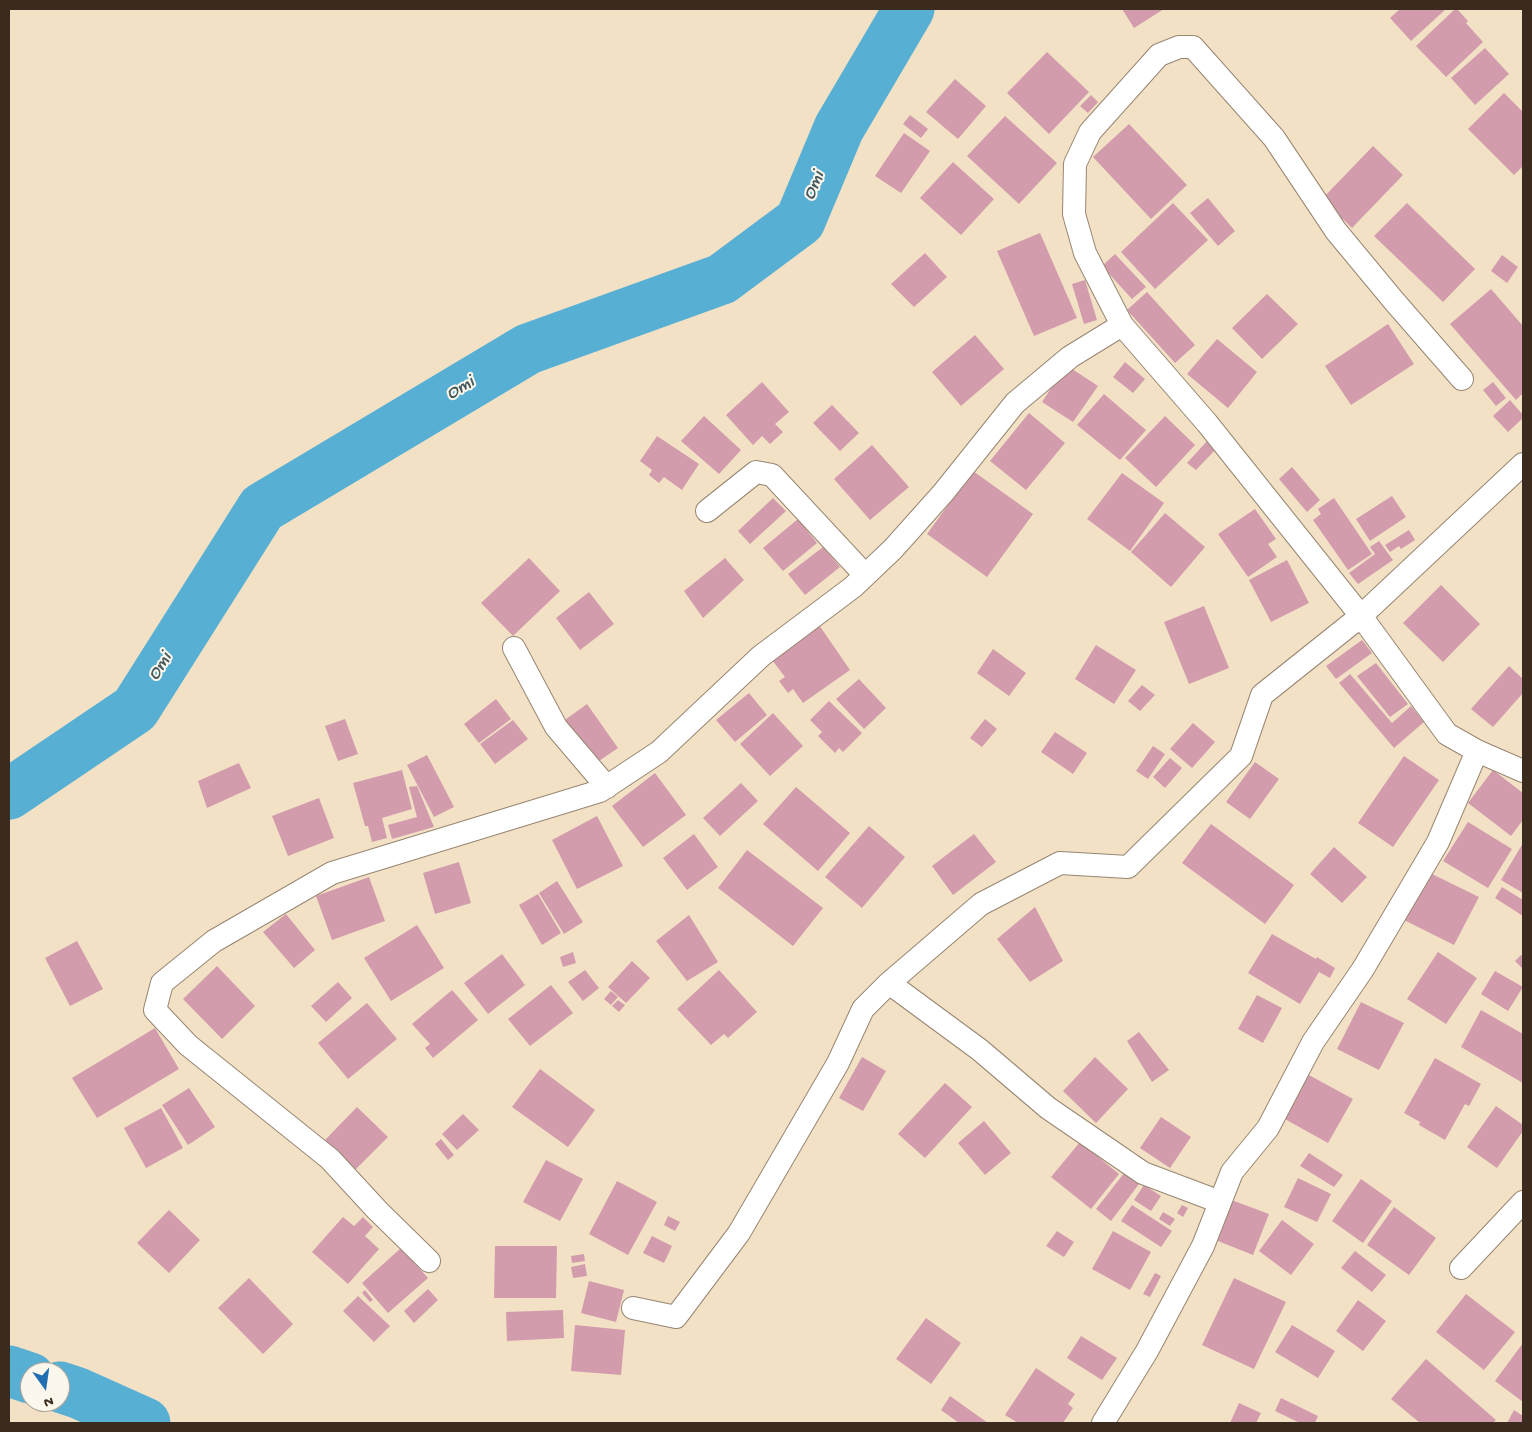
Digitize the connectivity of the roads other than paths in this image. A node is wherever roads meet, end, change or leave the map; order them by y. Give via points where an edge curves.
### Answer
1 (1122, 325) junction
2 (1462, 378) dead end
3 (1523, 464) edge
4 (707, 511) dead end
5 (865, 575) junction
6 (1361, 616) junction
7 (514, 648) dead end
8 (1476, 751) junction
9 (1523, 771) edge
10 (607, 787) junction
11 (889, 983) junction
12 (1220, 1202) junction
13 (1523, 1202) edge
14 (430, 1261) dead end
15 (1461, 1268) dead end
16 (633, 1308) dead end
17 (1103, 1423) edge

1 - 2 street via 1084,253 1074,214 1075,164 1090,132 1159,55 1179,47 1194,48 1274,138 1336,231
1 - 5 street via 1070,357 1015,403 943,493
1 - 6 street via 1207,424
3 - 6 street
4 - 5 street via 756,472 772,475
5 - 10 street via 761,656 659,752
6 - 8 street via 1447,734
6 - 11 street via 1262,695 1241,756 1128,867 1060,863 982,904
7 - 10 street via 556,728
8 - 9 street
8 - 12 street via 1438,842 1363,969 1313,1042 1268,1128 1232,1172
10 - 14 street via 332,872 214,941 162,983 155,1010 188,1045 330,1159
11 - 12 street via 980,1050 1048,1108 1143,1173
11 - 16 street via 863,1009 838,1063 739,1234 676,1316
12 - 17 street via 1199,1255
13 - 15 street

